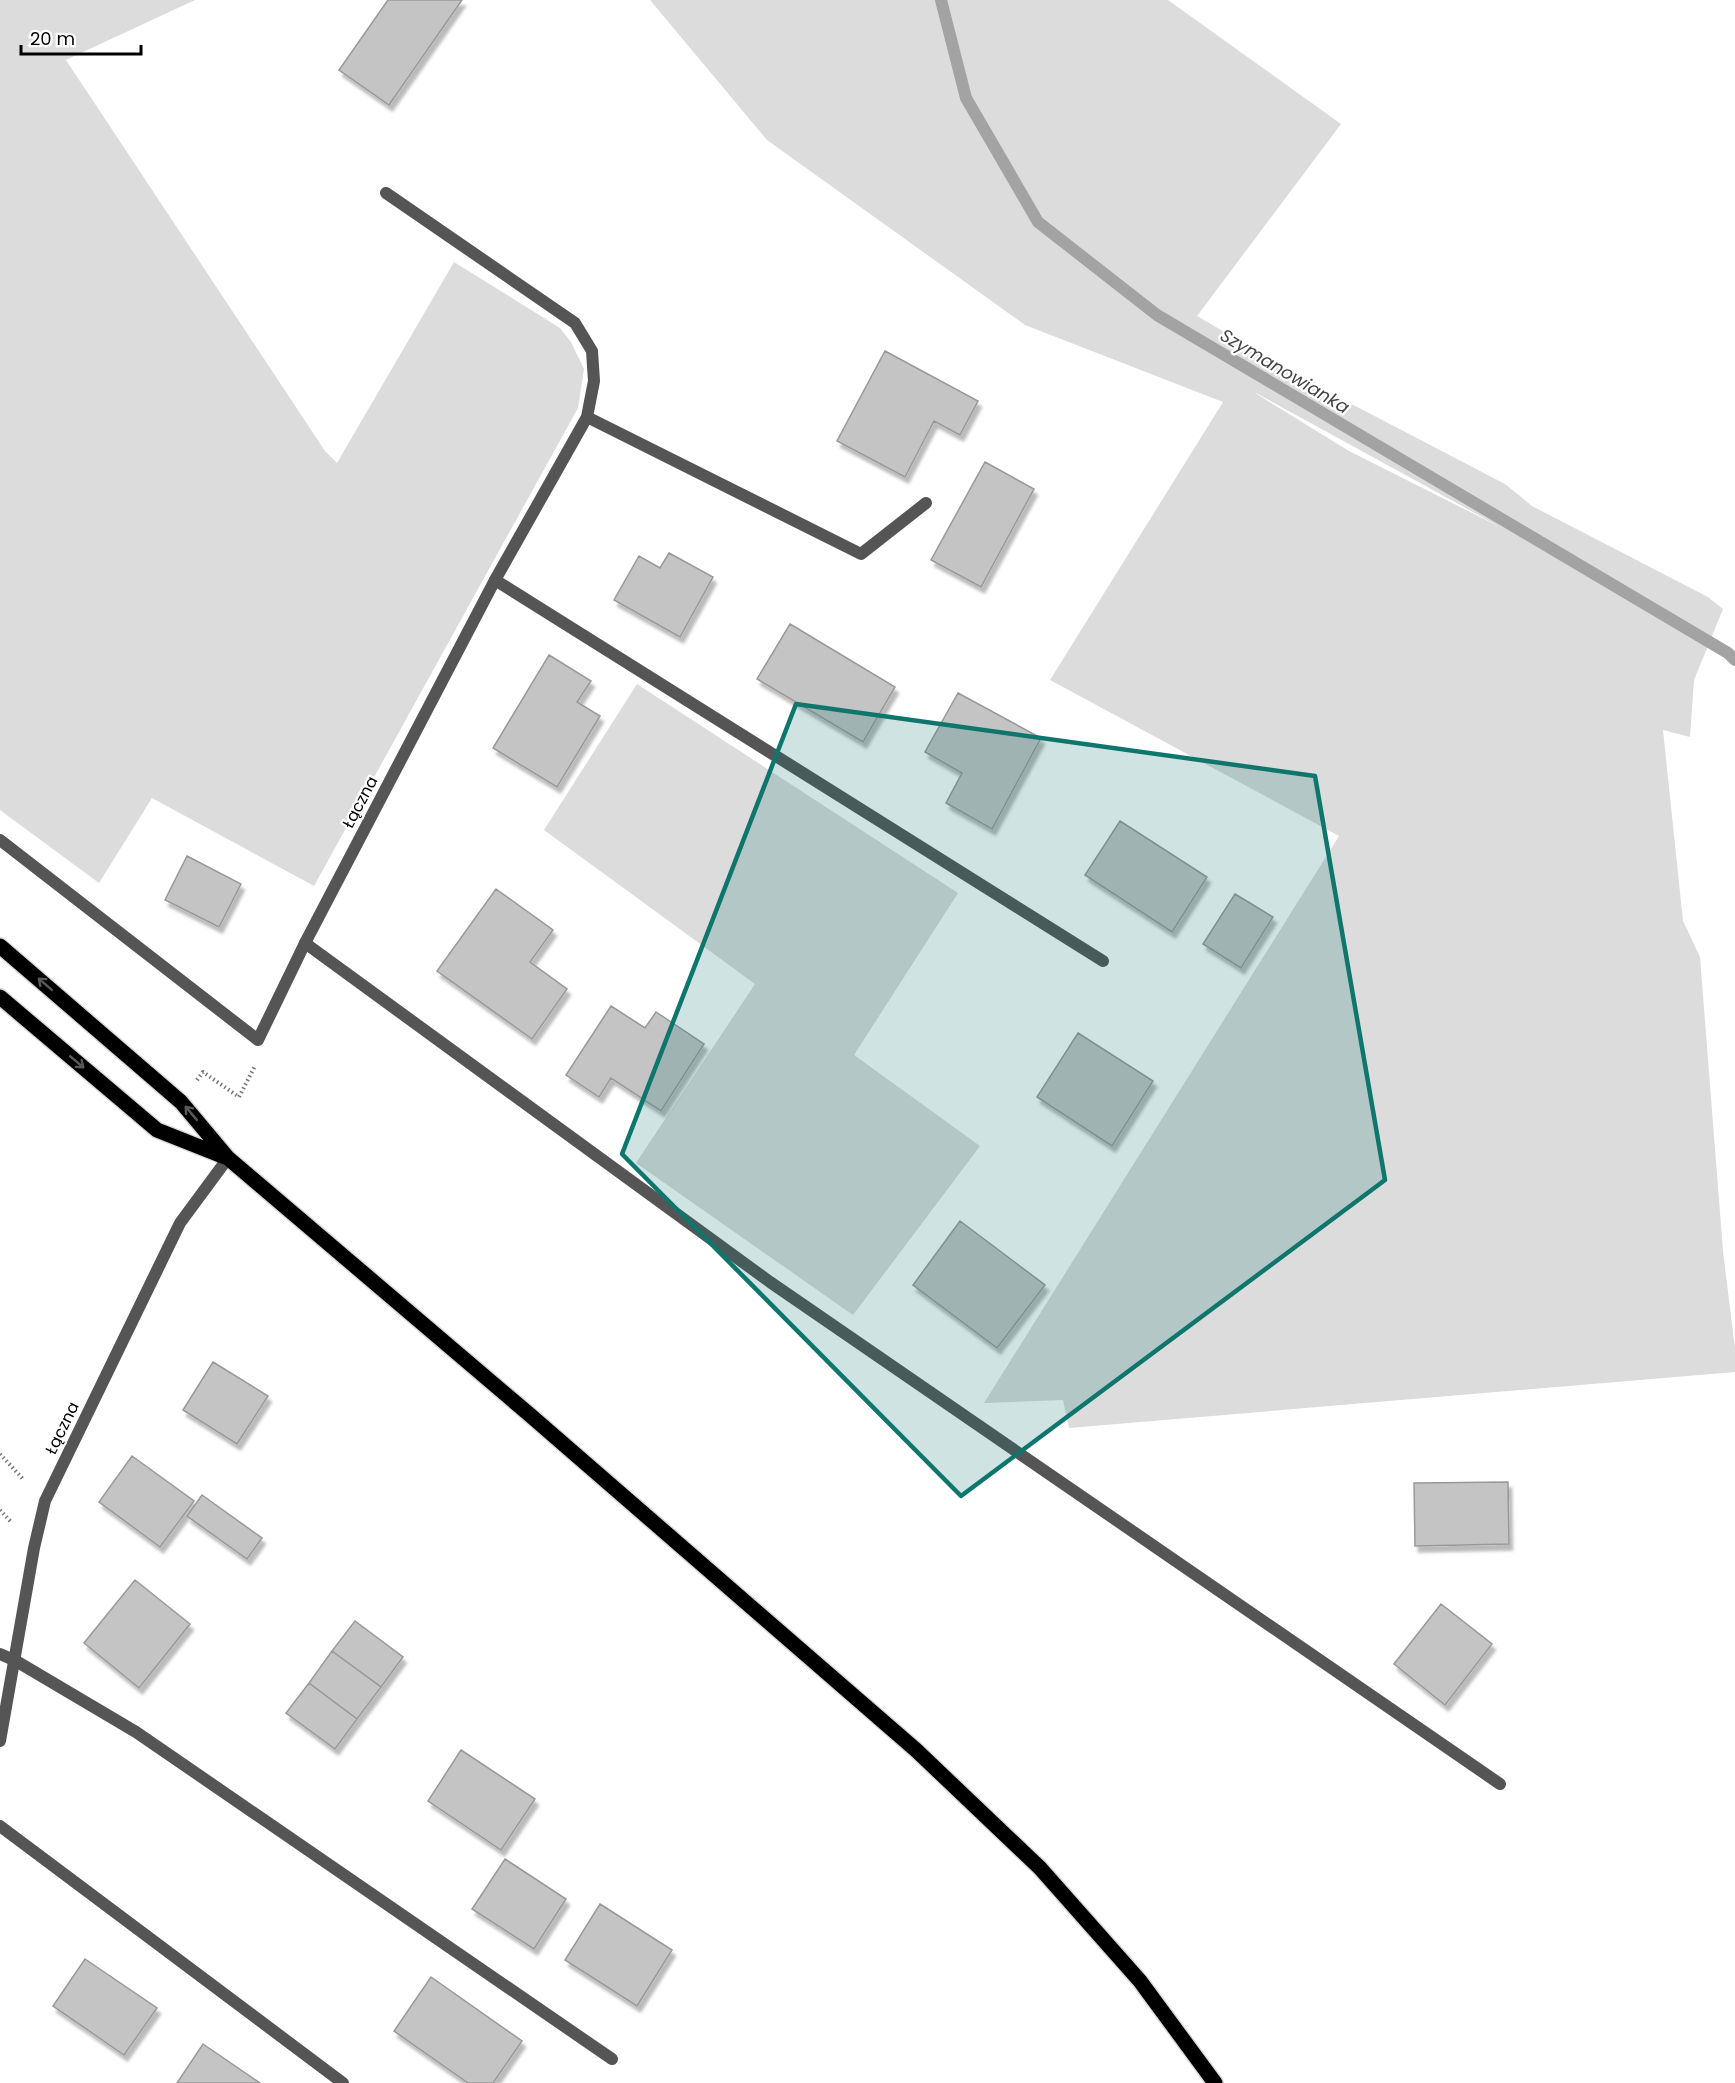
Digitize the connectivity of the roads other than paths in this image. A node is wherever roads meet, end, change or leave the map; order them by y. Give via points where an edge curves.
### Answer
1 (386, 193) dead end
2 (587, 417) junction
3 (926, 503) dead end
4 (495, 580) junction
5 (0, 840) edge
6 (305, 943) junction
7 (0, 946) edge
8 (1103, 961) dead end
9 (0, 997) edge
10 (228, 1158) junction
11 (0, 1654) edge
12 (16, 1661) junction
13 (0, 1741) edge
14 (1500, 1784) dead end
15 (0, 1826) edge
16 (612, 2059) dead end
17 (343, 2083) edge
18 (1215, 2083) edge

1 - 2 street, Łączna via 575,324 592,351 594,381
2 - 3 street via 861,554
2 - 4 street, Łączna
4 - 6 street, Łączna
4 - 8 street
5 - 6 street, Łączna via 258,1040
6 - 14 street via 770,1282
10 -> 7 main road via 182,1102
9 -> 10 main road via 156,1130
10 - 12 street, Łączna via 180,1224 45,1501
10 - 18 main road via 916,1750 1040,1868 1140,1981
11 - 12 street
12 - 13 street, Łączna
12 - 16 street via 136,1732
15 - 17 street

